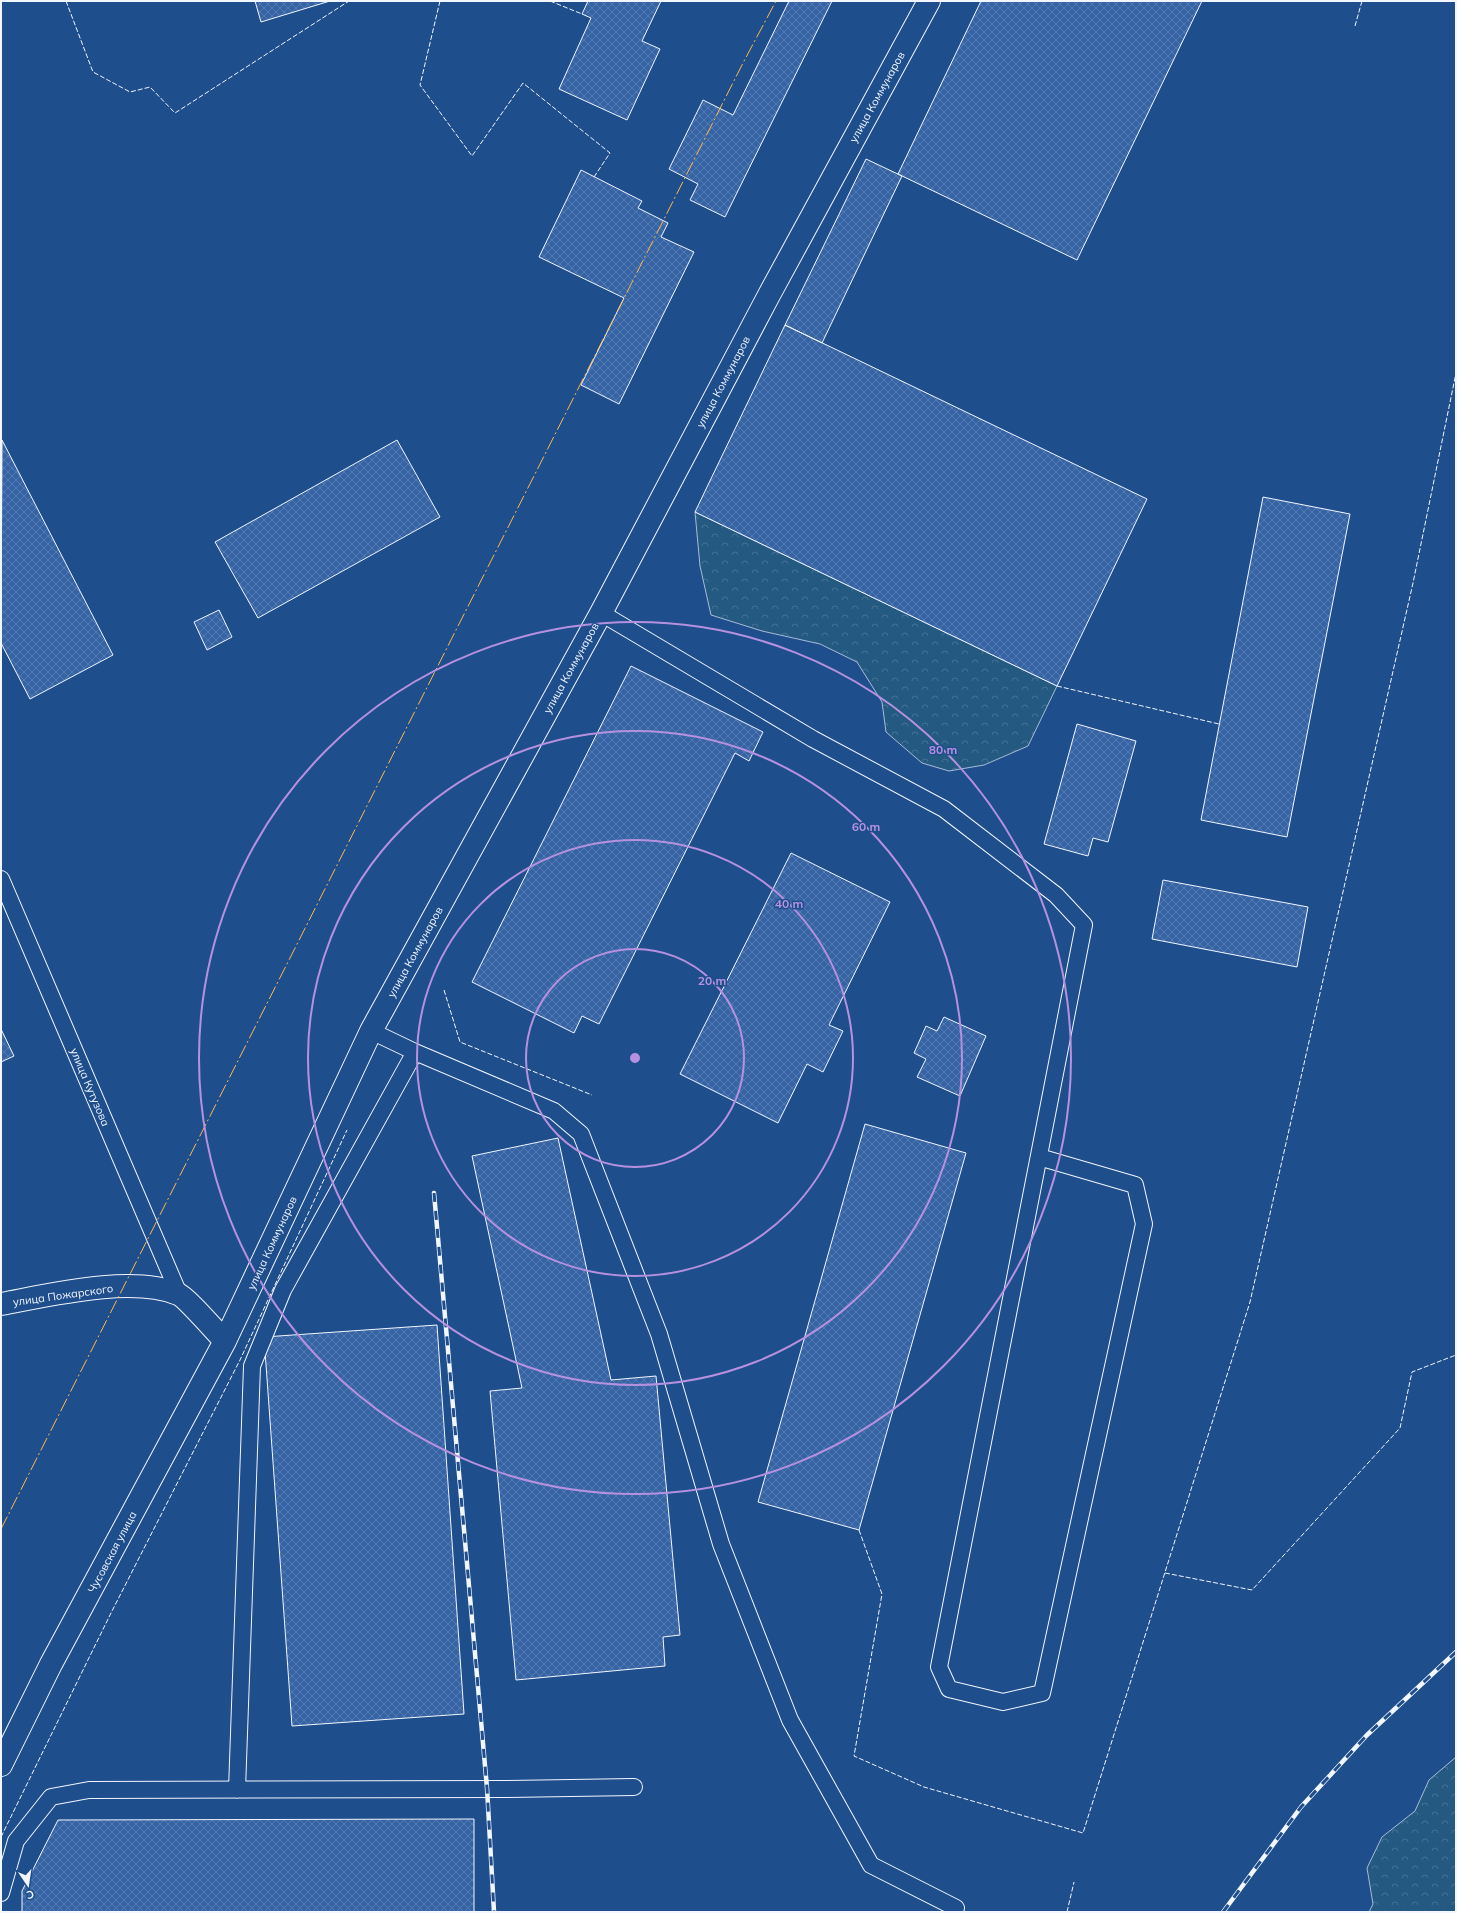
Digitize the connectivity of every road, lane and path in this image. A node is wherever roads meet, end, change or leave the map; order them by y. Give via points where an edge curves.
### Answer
1 (929, 1) edge
2 (601, 613) junction
3 (1, 879) edge
4 (371, 1031) junction
5 (415, 1052) junction
6 (1039, 1157) junction
7 (179, 1294) junction
8 (1, 1304) edge
9 (225, 1341) junction
10 (1, 1765) edge
11 (634, 1787) dead end
12 (237, 1790) junction
13 (1, 1893) edge
14 (956, 1908) dead end

1 - 2 main road, улица Коммунаров via 769,295
2 - 4 main road, улица Коммунаров
2 - 6 lane via 813,739 944,808 1056,895 1084,925
3 - 7 lane, улица Кутузова
4 - 5 lane
4 - 9 main road, улица Коммунаров
5 - 12 lane via 282,1290 252,1366
5 - 14 lane via 554,1111 581,1134 659,1334 721,1544 790,1720 871,1866
6 - 6 lane via 939,1667 949,1689 1003,1702 1042,1693 1144,1224 1135,1186
7 - 8 main road, улица Пожарского via 144,1286 100,1288
7 - 9 main road
9 - 10 main road, Чусовская улица via 51,1664
11 - 12 lane
12 - 13 lane via 89,1790 51,1797 16,1841

